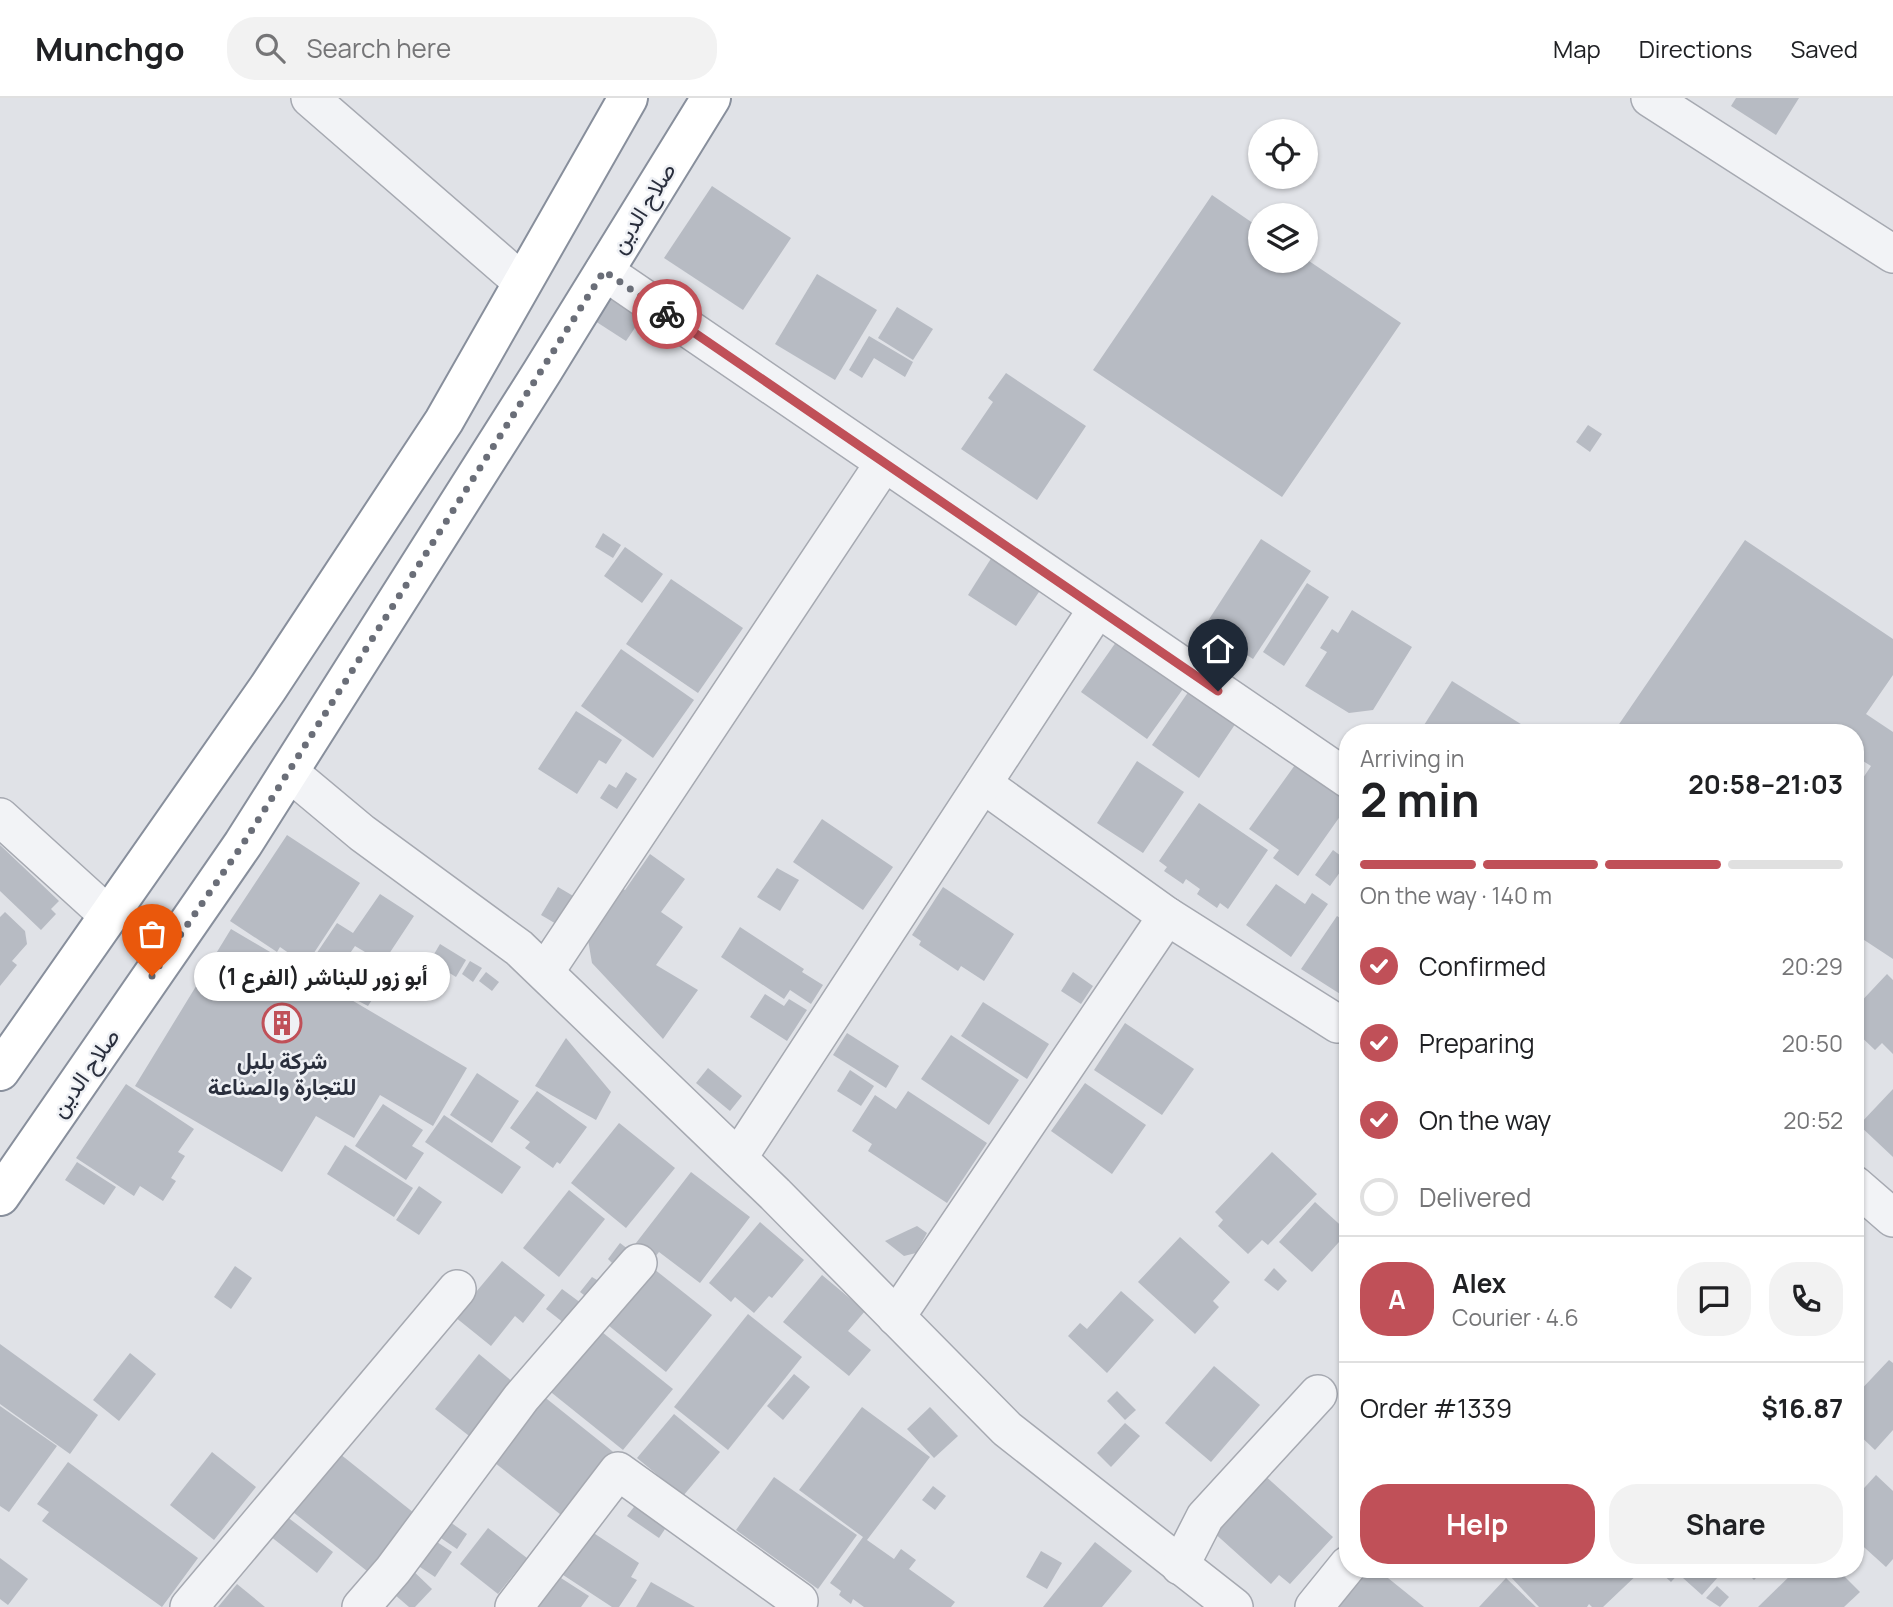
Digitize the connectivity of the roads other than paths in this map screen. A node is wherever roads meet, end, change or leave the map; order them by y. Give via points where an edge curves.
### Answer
1 (310, 98) edge
2 (628, 98) edge
3 (710, 98) edge
4 (1650, 98) edge
5 (1893, 254) edge
6 (604, 271) junction
7 (522, 282) junction
8 (884, 463) junction
9 (1097, 609) junction
10 (289, 772) junction
11 (1339, 773) edge
12 (983, 784) junction
13 (0, 817) edge
14 (109, 916) junction
15 (1167, 916) junction
16 (545, 972) junction
17 (1338, 1024) dead end
18 (6, 1050) edge
19 (738, 1158) junction
20 (1864, 1193) edge
21 (0, 1196) edge
22 (1893, 1218) edge
23 (638, 1263) dead end
24 (457, 1289) dead end
25 (896, 1317) junction
26 (1318, 1394) dead end
27 (1180, 1566) junction
28 (1339, 1576) edge
29 (799, 1601) dead end
30 (189, 1607) edge
31 (361, 1607) edge
32 (514, 1607) edge
33 (1234, 1607) edge
34 (1314, 1607) edge

1 - 7 street
2 - 7 highway
3 - 6 highway, صلاح الدين
4 - 5 street
6 - 8 street
6 - 10 highway, صلاح الدين
7 - 14 highway via 444,421 268,688
8 - 9 street
8 - 16 street
9 - 11 street
9 - 12 street
10 - 16 street via 362,834 519,948
10 - 21 highway, صلاح الدين
12 - 15 street
12 - 19 street
13 - 14 street
14 - 18 highway
15 - 17 street
15 - 25 street
16 - 19 street
19 - 25 street
20 - 22 street
23 - 31 street via 521,1398
24 - 30 street
25 - 27 street via 1006,1429
26 - 27 street via 1205,1517
27 - 33 street
28 - 34 street
29 - 32 street via 618,1471

